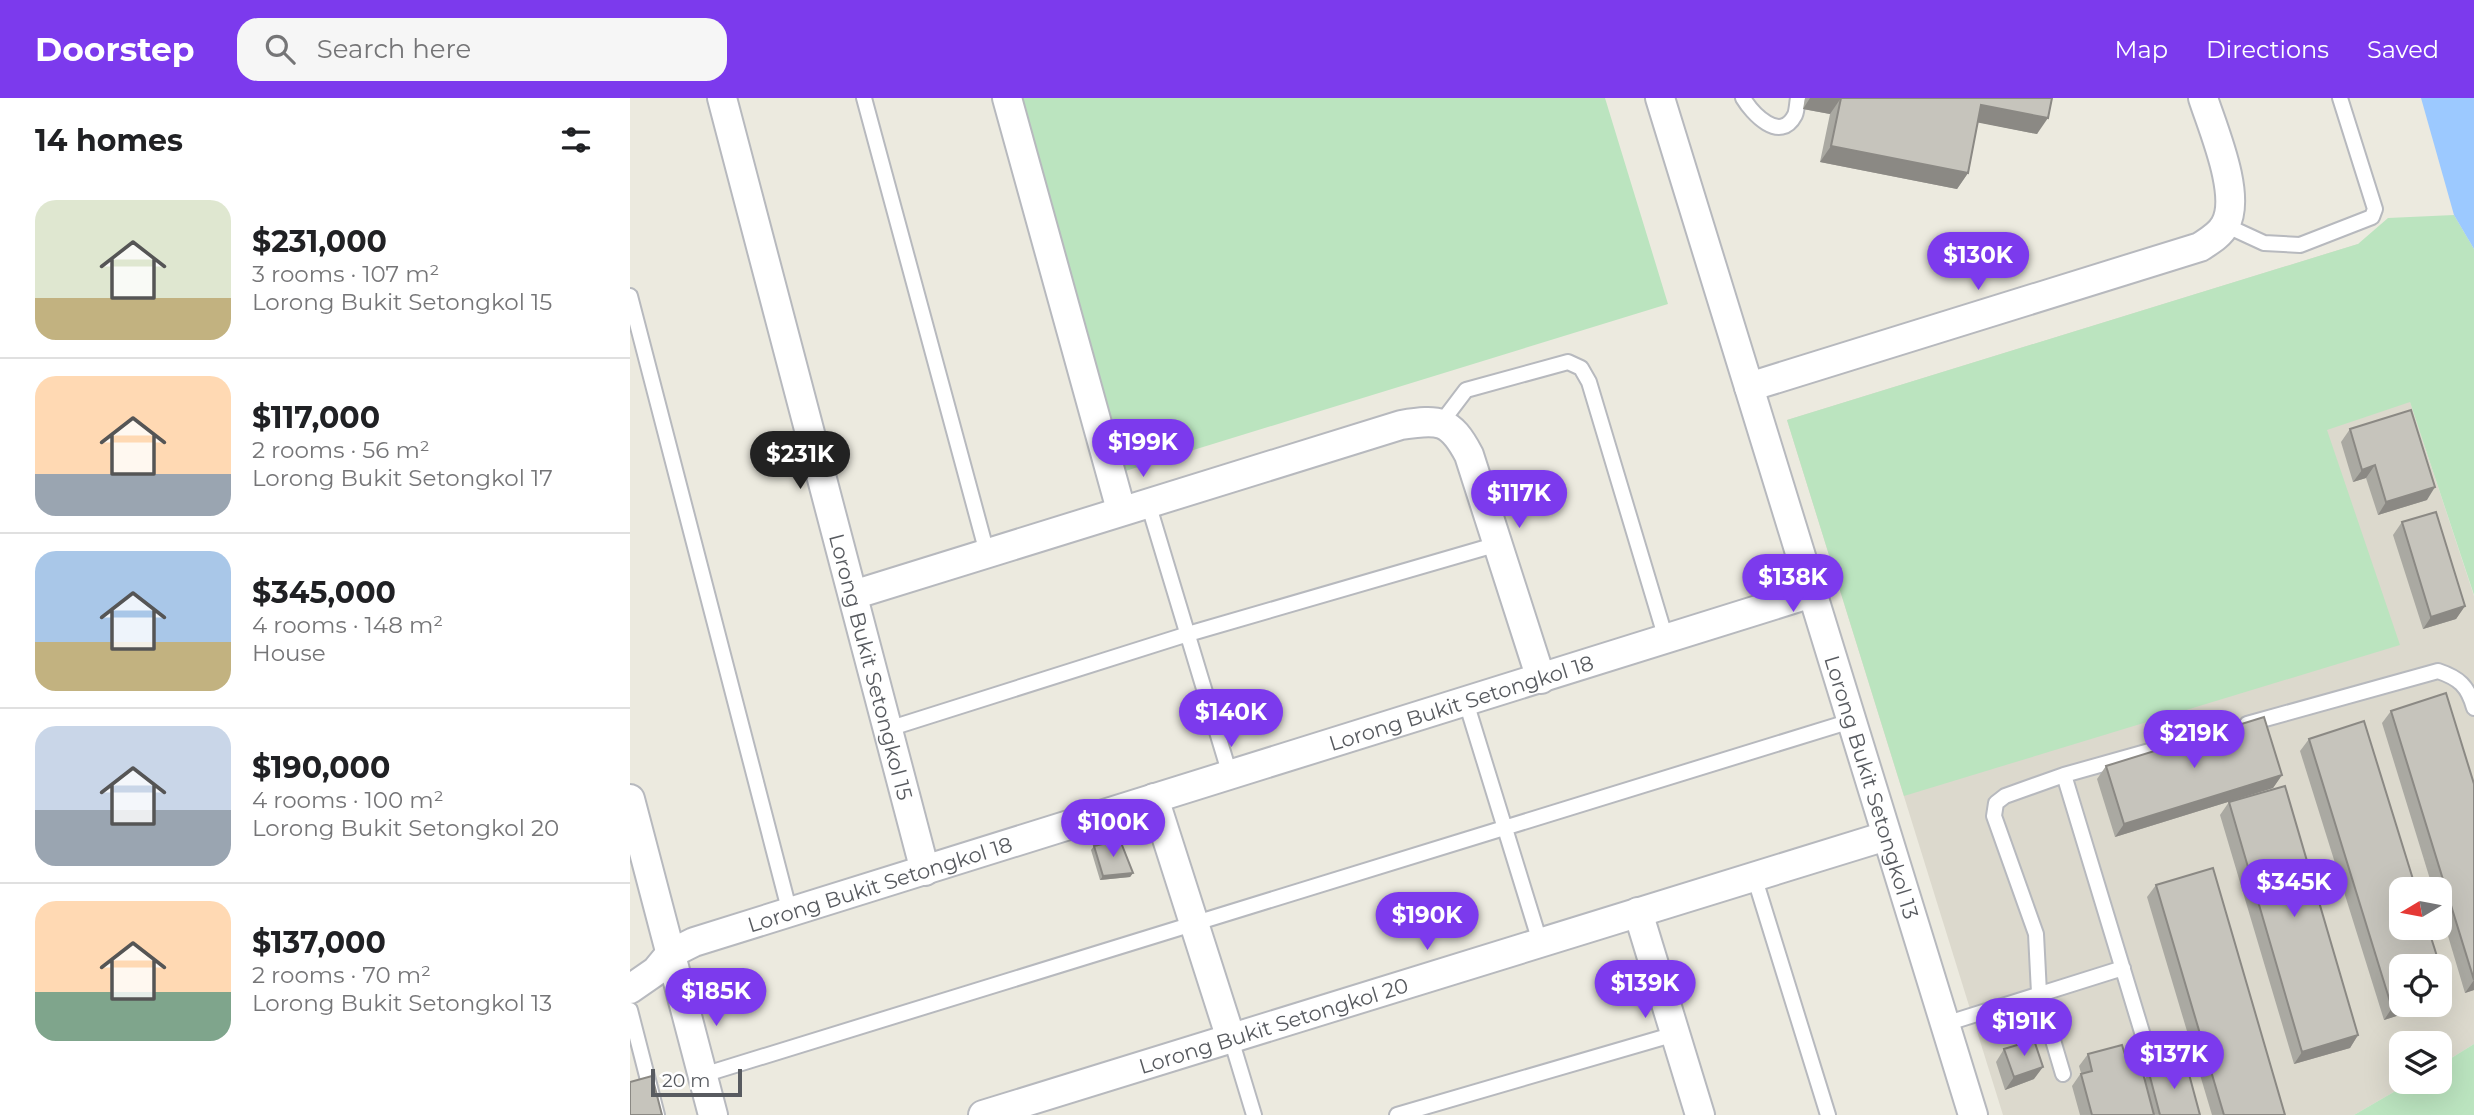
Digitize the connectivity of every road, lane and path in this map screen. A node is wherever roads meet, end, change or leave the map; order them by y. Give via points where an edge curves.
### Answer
1 (722, 98) edge
2 (864, 98) edge
3 (1007, 98) edge
4 (1660, 98) edge
5 (1743, 98) edge
6 (1798, 98) edge
7 (2203, 98) edge
8 (2340, 98) edge
9 (2225, 225) junction
10 (630, 296) edge
11 (1749, 387) junction
12 (1441, 423) junction
13 (1134, 507) junction
14 (1497, 544) junction
15 (987, 554) junction
16 (1812, 593) junction
17 (853, 595) junction
18 (1188, 634) junction
19 (1666, 639) junction
20 (1541, 679) junction
21 (1466, 702) junction
22 (2474, 708) edge
23 (1851, 721) junction
24 (888, 729) junction
25 (1230, 775) junction
26 (2064, 775) junction
27 (1154, 798) junction
28 (630, 799) edge
29 (1505, 828) junction
30 (1886, 836) junction
31 (925, 871) junction
32 (1754, 876) junction
33 (1638, 912) junction
34 (790, 913) junction
35 (1194, 922) junction
36 (1540, 942) junction
37 (670, 954) junction
38 (2123, 968) junction
39 (630, 989) edge
40 (2039, 993) junction
41 (630, 1010) edge
42 (1945, 1024) junction
43 (1675, 1034) junction
44 (1231, 1039) junction
45 (2148, 1052) dead end
46 (2063, 1074) dead end
47 (703, 1075) junction
48 (657, 1115) edge
49 (713, 1115) edge
50 (983, 1115) edge
51 (1254, 1115) edge
52 (1397, 1115) edge
53 (1700, 1115) edge
54 (1828, 1115) edge
55 (1973, 1115) edge

1 - 17 street, Lorong Bukit Setongkol 15
2 - 15 lane
3 - 13 street
4 - 11 street, Lorong Bukit Setongkol 13
5 - 6 lane via 1762,122 1776,127 1794,116
7 - 9 street via 2232,202
8 - 9 lane via 2375,209 2372,217 2300,245 2264,243
9 - 11 street via 2213,239 2187,253
10 - 34 lane
11 - 16 street, Lorong Bukit Setongkol 13
12 - 13 street via 1401,425
12 - 14 street via 1457,433 1469,455
12 - 19 lane via 1466,390 1567,362 1581,368
13 - 15 street
13 - 18 lane
14 - 18 lane
14 - 20 street
15 - 17 street
16 - 19 street, Lorong Bukit Setongkol 18
16 - 23 street, Lorong Bukit Setongkol 13
17 - 24 street, Lorong Bukit Setongkol 15
18 - 24 lane
18 - 25 lane
19 - 20 street, Lorong Bukit Setongkol 18
20 - 21 street, Lorong Bukit Setongkol 18
21 - 25 street, Lorong Bukit Setongkol 18
21 - 29 lane
22 - 26 lane via 2456,677 2438,671
23 - 29 lane
23 - 30 street, Lorong Bukit Setongkol 13
24 - 31 street, Lorong Bukit Setongkol 15
25 - 27 street, Lorong Bukit Setongkol 18
26 - 38 lane
26 - 40 lane via 2005,796 1996,803 1994,816 2036,934
27 - 31 street, Lorong Bukit Setongkol 18
27 - 35 street
28 - 37 street
29 - 35 lane
29 - 36 lane
30 - 32 street, Lorong Bukit Setongkol 20
30 - 42 street, Lorong Bukit Setongkol 13
31 - 34 street, Lorong Bukit Setongkol 18
32 - 33 street, Lorong Bukit Setongkol 20
32 - 54 lane
33 - 36 street, Lorong Bukit Setongkol 20
33 - 43 street
34 - 37 street, Lorong Bukit Setongkol 18 via 694,942
35 - 44 street
35 - 47 lane
36 - 44 street, Lorong Bukit Setongkol 20
37 - 39 street via 656,971
37 - 47 street
38 - 40 lane
38 - 45 lane
40 - 42 lane
40 - 46 lane
41 - 48 lane
42 - 55 street, Lorong Bukit Setongkol 13
43 - 52 lane
43 - 53 street
44 - 50 street, Lorong Bukit Setongkol 20
44 - 51 lane
47 - 49 street

